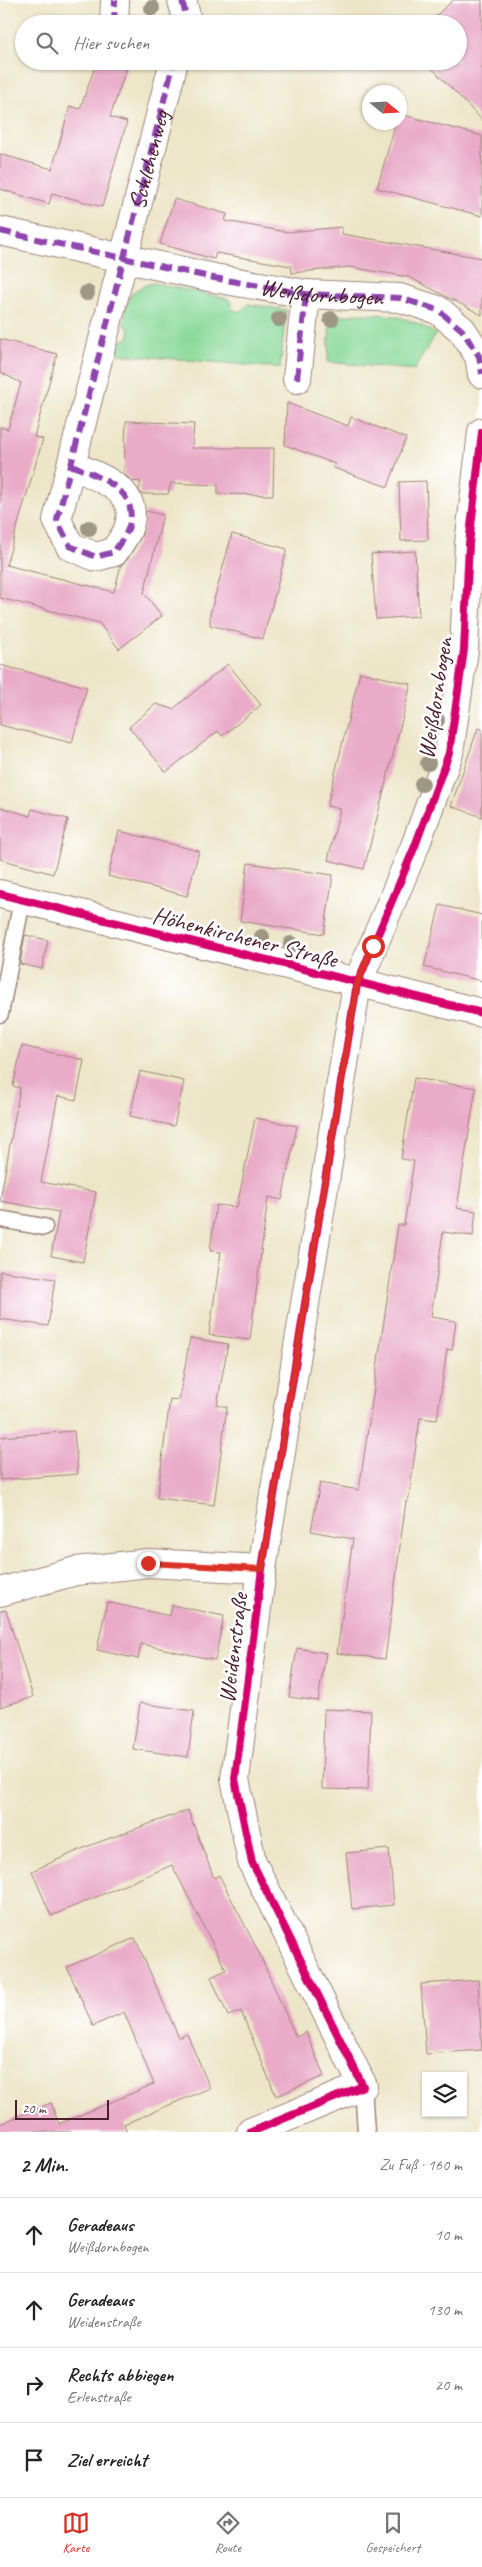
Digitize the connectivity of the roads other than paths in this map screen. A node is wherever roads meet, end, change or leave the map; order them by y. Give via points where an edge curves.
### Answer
1 (115, 0) edge
2 (182, 0) edge
3 (114, 15) edge
4 (186, 15) edge
5 (172, 70) edge
6 (0, 231) edge
7 (124, 258) junction
8 (306, 294) junction
9 (481, 360) edge
10 (296, 379) dead end
11 (482, 432) edge
12 (72, 465) dead end
13 (11, 897) edge
14 (357, 984) junction
15 (0, 1014) edge
16 (482, 1014) edge
17 (0, 1220) edge
18 (44, 1226) dead end
19 (262, 1569) junction
20 (0, 1592) edge
21 (363, 2086) junction
22 (251, 2132) edge
23 (366, 2132) edge

1 - 3 street
2 - 4 street
5 - 7 street, Schlehenweg
6 - 7 street, Weißdornbogen
7 - 8 street, Weißdornbogen
7 - 12 street
8 - 9 street, Weißdornbogen via 400,298 438,310 462,330
8 - 10 street
11 - 14 street, Weißdornbogen via 469,544 464,650 449,753 415,846
13 - 14 street, Höhenkirchener Straße
13 - 15 lane
14 - 16 street, Höhenkirchener Straße
14 - 19 street, Weidenstraße
17 - 18 lane
19 - 20 street via 148,1563 76,1571
19 - 21 street, Weidenstraße via 235,1779 252,1862
21 - 22 street
21 - 23 lane, Weidenstraße

